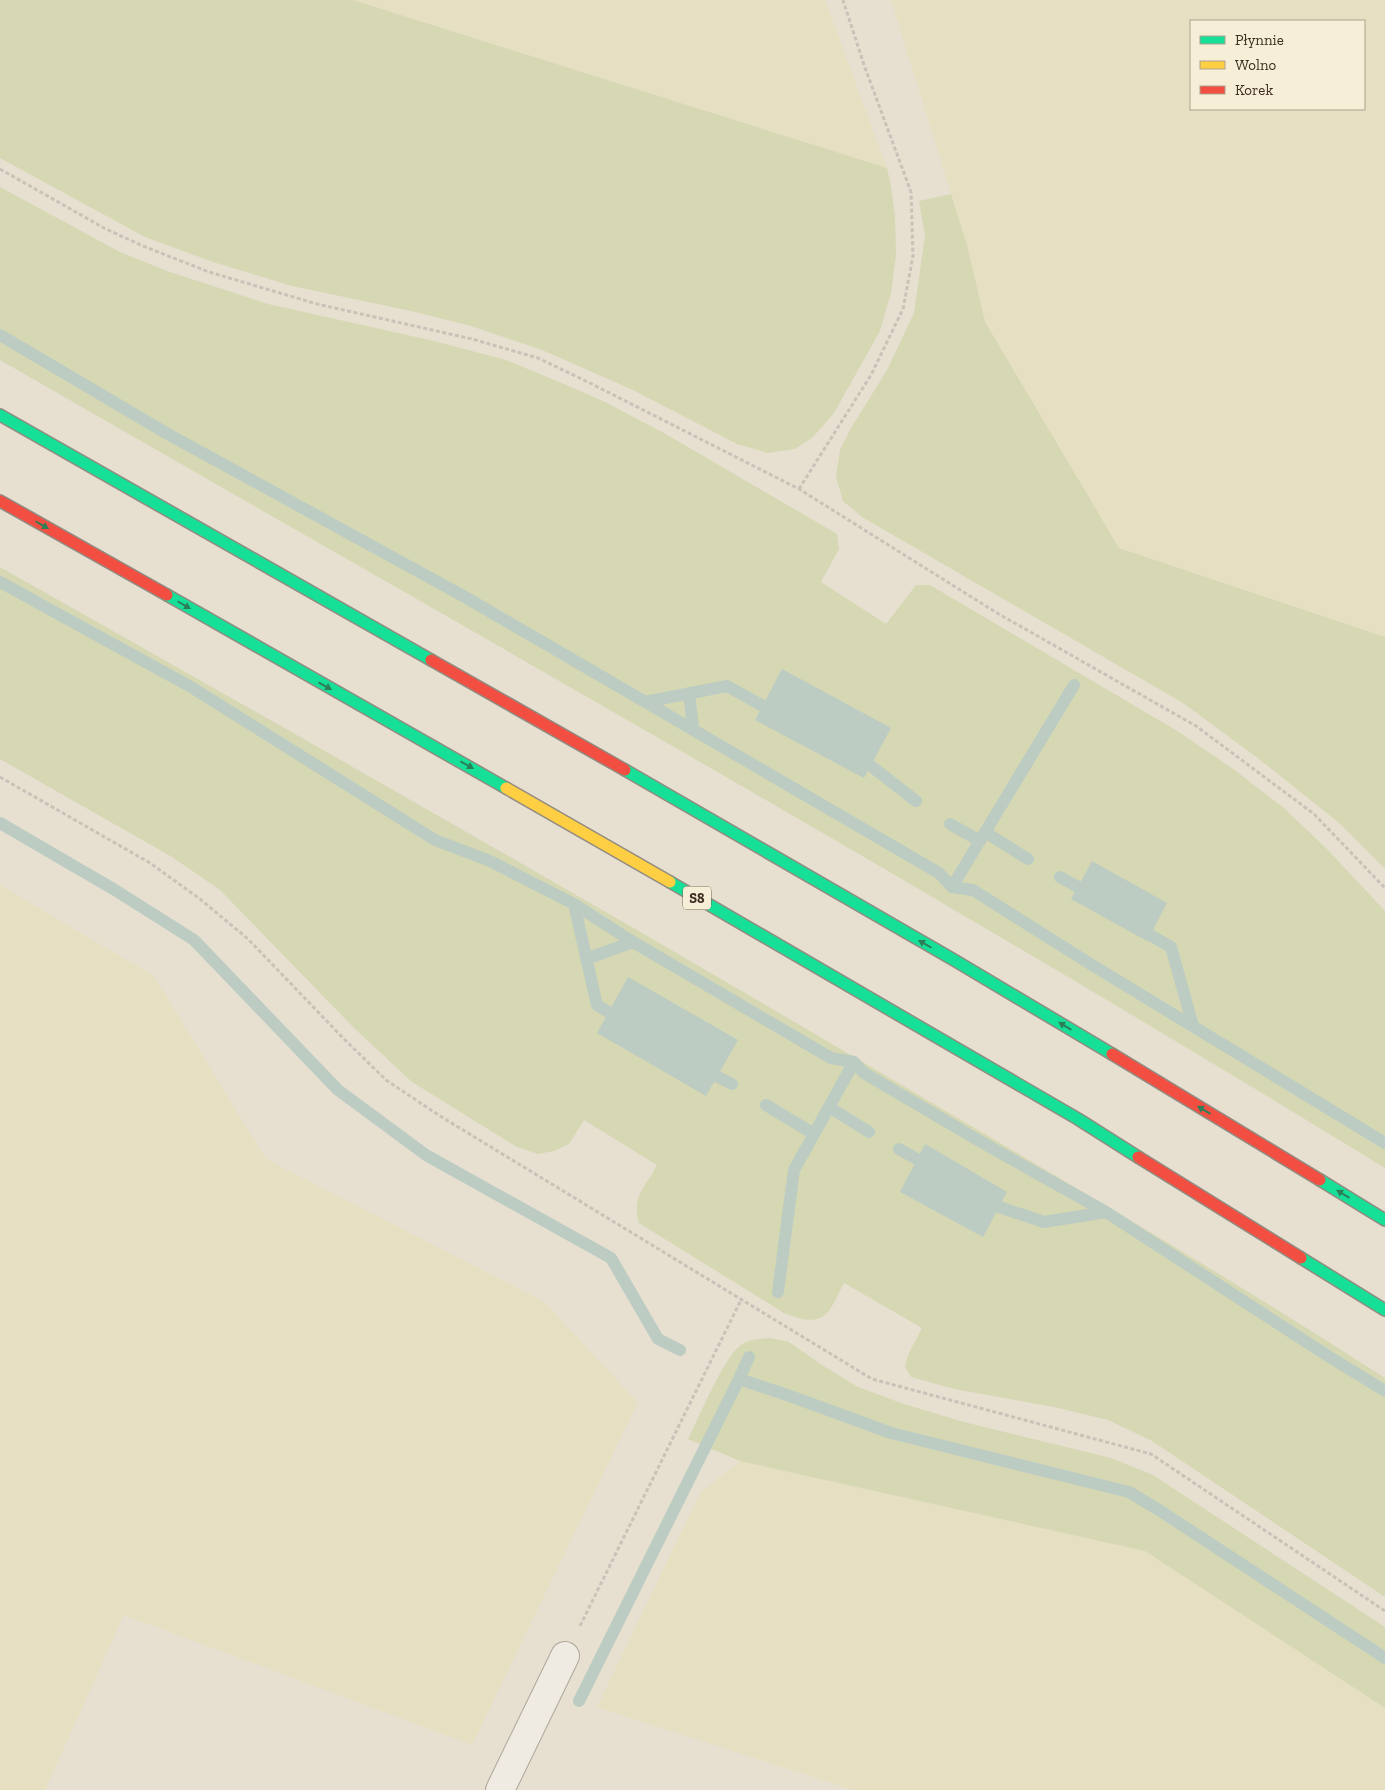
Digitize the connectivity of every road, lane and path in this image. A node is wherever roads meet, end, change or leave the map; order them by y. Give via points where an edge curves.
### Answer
1 (843, 0) edge
2 (0, 169) edge
3 (0, 415) edge
4 (799, 489) junction
5 (0, 501) edge
6 (0, 777) edge
7 (1385, 888) edge
8 (1385, 1220) edge
9 (741, 1300) junction
10 (1385, 1310) edge
11 (1385, 1611) edge
12 (565, 1656) joint
13 (500, 1790) edge

1 - 4 path via 911,192 913,256 902,309 871,375
2 - 4 path via 104,228 209,272 317,304 472,339 538,358
8 -> 3 highway via 946,956
4 - 7 path via 997,612 1196,726 1314,814
5 -> 10 highway, S8 via 558,817 1078,1119
6 - 9 path via 150,862 200,899 248,938 386,1080
9 - 11 path via 872,1379 1152,1454
9 - 12 path
12 - 13 street

